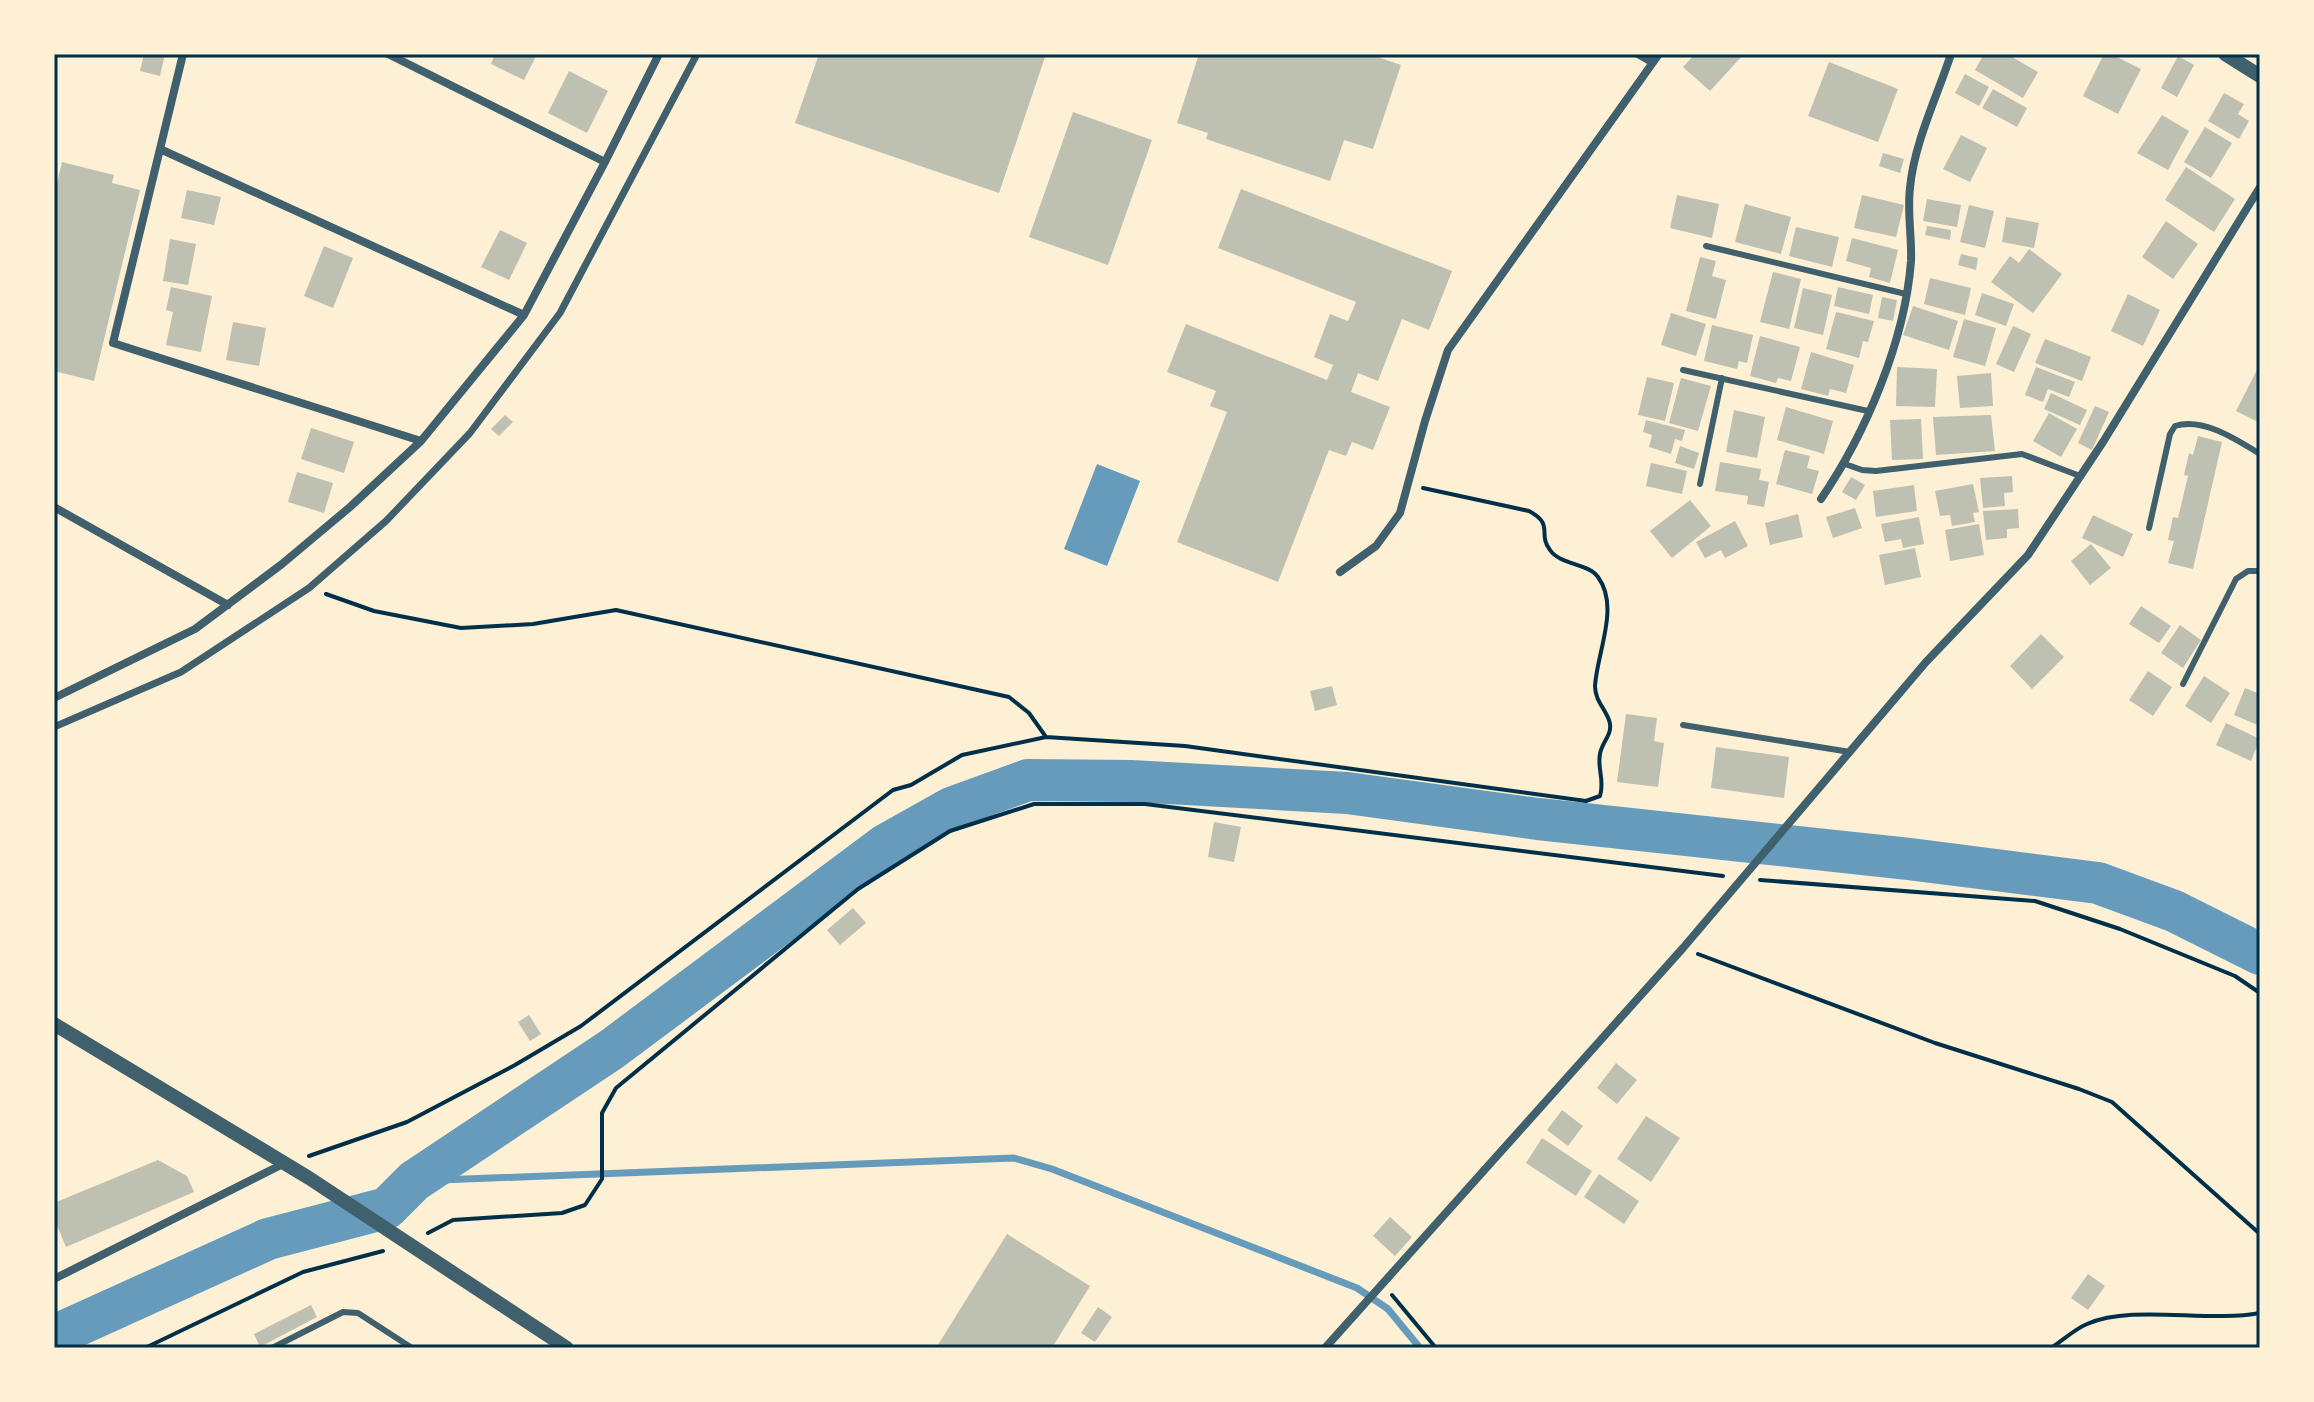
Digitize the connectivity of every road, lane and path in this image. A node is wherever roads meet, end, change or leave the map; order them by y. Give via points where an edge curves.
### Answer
1 (183, 54) edge
2 (388, 54) edge
3 (659, 54) edge
4 (697, 54) edge
5 (1638, 54) edge
6 (1659, 54) edge
7 (1951, 54) edge
8 (2225, 54) edge
9 (1652, 62) junction
10 (2260, 76) edge
11 (160, 149) junction
12 (605, 162) junction
13 (2260, 187) edge
14 (1706, 246) dead end
15 (1906, 294) junction
16 (524, 315) junction
17 (1683, 370) dead end
18 (1722, 378) junction
19 (1868, 411) junction
20 (421, 441) junction
21 (2260, 454) edge
22 (1845, 464) junction
23 (2080, 476) junction
24 (1700, 484) dead end
25 (1409, 485) junction
26 (1821, 499) dead end
27 (54, 507) edge
28 (2149, 528) dead end
29 (2260, 571) edge
30 (1340, 572) dead end
31 (309, 588) junction
32 (228, 605) junction
33 (2183, 684) dead end
34 (54, 698) edge
35 (1683, 725) dead end
36 (54, 727) edge
37 (1046, 737) junction
38 (1850, 752) junction
39 (1743, 878) junction
40 (1683, 948) junction
41 (2260, 993) edge
42 (54, 1024) edge
43 (283, 1164) junction
44 (2260, 1234) edge
45 (409, 1244) junction
46 (54, 1279) edge
47 (1383, 1283) junction
48 (2260, 1313) edge
49 (562, 1347) edge
50 (145, 1348) edge
51 (272, 1348) edge
52 (412, 1348) edge
53 (1325, 1348) edge
54 (1436, 1348) edge
55 (2051, 1348) edge

1 - 11 street
2 - 12 street
3 - 12 street
4 - 31 street via 560,313 470,433 386,521
5 - 9 street
6 - 9 street
7 - 15 street via 1910,188
8 - 10 street
9 - 25 street via 1448,350
11 - 16 street
11 - 20 street via 113,343
12 - 16 street
13 - 23 street
14 - 15 lane
15 - 19 street via 1895,344
16 - 20 street
17 - 18 lane
18 - 19 lane
18 - 24 lane
19 - 22 street
20 - 32 street via 350,507
21 - 28 lane via 2201,425 2175,426
22 - 23 lane via 1876,471 2022,454
22 - 26 street
23 - 38 street via 2028,555
25 - 30 street via 1400,513 1376,546
25 - 37 path via 1529,511 1542,518 1552,554 1596,574 1605,591 1606,622 1595,688 1610,721 1610,736 1600,752 1600,796 1586,801 1185,746
27 - 32 street
29 - 33 lane via 2236,579
31 - 36 street via 181,672
31 - 37 path via 374,611 461,628 533,624 616,610 1009,697
32 - 34 street via 195,629
35 - 38 lane
37 - 43 path via 962,755 893,790 581,1026 407,1122
38 - 39 street
39 - 40 street
39 - 41 path via 2035,901 2235,976
39 - 45 path via 1145,804 1034,804 950,831 858,889 616,1088 602,1113 602,1179 585,1205 562,1213 453,1220
40 - 44 path via 1935,1043 2112,1102
40 - 47 street
42 - 43 street
43 - 45 street
43 - 46 street
45 - 49 street
45 - 50 path via 303,1272
47 - 53 street
47 - 54 path
48 - 55 path via 2237,1318 2116,1316 2086,1324
51 - 52 lane via 343,1312 358,1313

